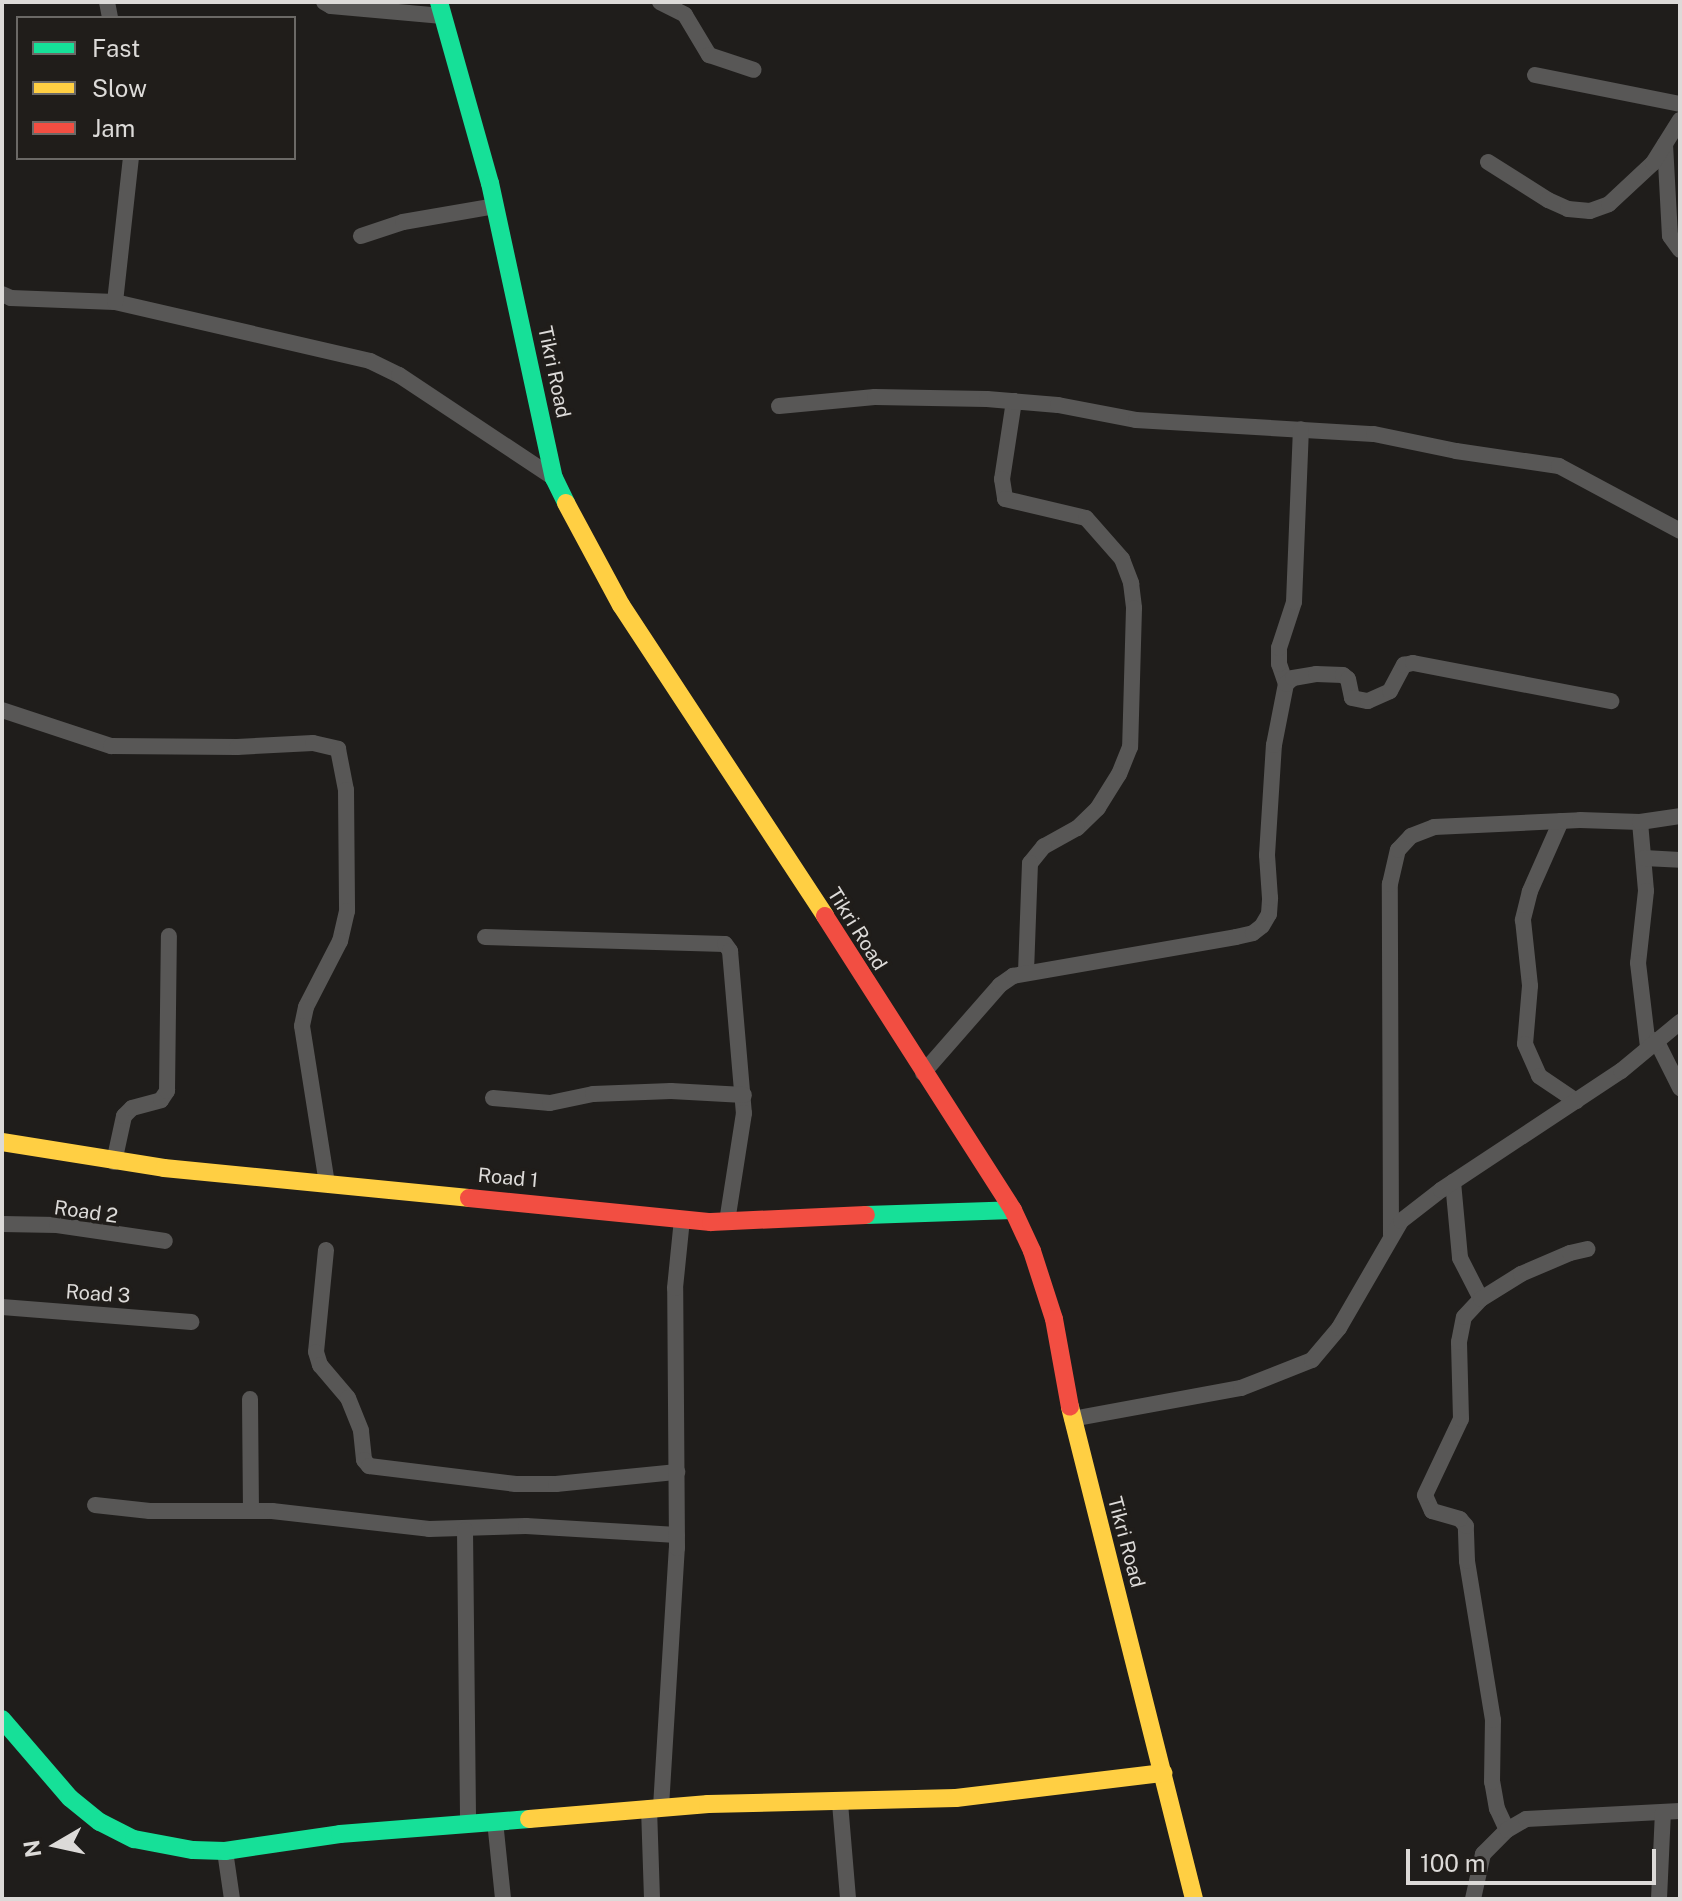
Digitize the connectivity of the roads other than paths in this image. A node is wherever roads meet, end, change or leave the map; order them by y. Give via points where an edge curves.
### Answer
1 (324, 2) edge
2 (660, 2) edge
3 (441, 9) edge
4 (754, 70) dead end
5 (1535, 75) dead end
6 (1680, 104) edge
7 (1680, 120) edge
8 (1665, 144) junction
9 (131, 160) edge
10 (1488, 162) dead end
11 (495, 206) junction
12 (361, 236) dead end
13 (1680, 250) edge
14 (2, 294) edge
15 (115, 302) junction
16 (1014, 401) junction
17 (779, 406) dead end
18 (1301, 429) junction
19 (554, 478) junction
20 (1680, 531) edge
21 (1286, 684) junction
22 (1611, 701) dead end
23 (2, 710) edge
24 (1680, 816) edge
25 (1561, 821) junction
26 (1640, 822) junction
27 (1644, 858) junction
28 (1680, 860) edge
29 (169, 936) dead end
30 (485, 937) dead end
31 (1026, 972) junction
32 (1680, 1022) edge
33 (1652, 1044) junction
34 (923, 1073) junction
35 (1680, 1088) edge
36 (744, 1095) junction
37 (493, 1098) dead end
38 (1576, 1101) junction
39 (2, 1142) edge
40 (114, 1162) junction
41 (1453, 1182) junction
42 (327, 1184) junction
43 (1013, 1210) junction
44 (682, 1219) junction
45 (727, 1222) junction
46 (2, 1224) edge
47 (1391, 1235) junction
48 (165, 1241) dead end
49 (1588, 1249) dead end
50 (326, 1250) dead end
51 (1481, 1299) junction
52 (2, 1307) edge
53 (191, 1322) dead end
54 (250, 1399) dead end
55 (1072, 1419) junction
56 (677, 1472) junction
57 (95, 1505) dead end
58 (251, 1510) junction
59 (465, 1530) junction
60 (677, 1535) junction
61 (2, 1719) edge
62 (1164, 1773) junction
63 (840, 1803) junction
64 (655, 1808) junction
65 (1680, 1811) edge
66 (1663, 1812) junction
67 (495, 1821) junction
68 (468, 1824) junction
69 (1507, 1830) junction
70 (225, 1851) junction
71 (232, 1899) edge
72 (503, 1899) edge
73 (652, 1899) edge
74 (848, 1899) edge
75 (1194, 1899) edge
76 (1473, 1899) edge
77 (1659, 1899) edge

1 - 3 street
2 - 4 street via 685,15 709,55
3 - 11 street, Tikri Road
5 - 6 street
7 - 8 street
8 - 10 street via 1653,163 1609,204 1590,211 1548,200
8 - 13 street via 1670,236
9 - 15 street
11 - 12 street via 403,222
11 - 19 street, Tikri Road
14 - 15 street
15 - 19 street via 370,361
16 - 17 street via 875,397
16 - 18 street via 1136,420
16 - 31 street via 1002,479 1005,499 1086,518 1127,569 1134,608 1127,758 1088,819 1044,846 1030,863
18 - 20 street via 1374,434 1559,466
18 - 21 street via 1294,602 1279,648
19 - 34 street, Tikri Road via 621,605
21 - 22 street via 1303,675 1343,675 1352,698 1368,701 1390,691 1404,665 1413,663
21 - 31 street via 1274,745 1269,914 1262,926 1236,937
23 - 42 street via 111,746 313,743 338,749 346,790 347,911 340,941 306,1007 302,1026
24 - 26 street
25 - 26 street
25 - 38 street via 1523,920 1530,986 1525,1044 1539,1076
25 - 47 street via 1419,830 1392,863
26 - 27 street
27 - 28 street
27 - 33 street via 1638,963
29 - 40 street via 167,1091 161,1100 132,1108 124,1116
30 - 36 street via 725,944 730,951
31 - 34 street via 1000,985
32 - 33 street
33 - 35 street
33 - 38 street
34 - 43 street, Tikri Road
36 - 37 street via 640,1092 550,1103
36 - 45 street
38 - 41 street
39 - 40 street, Road 1
40 - 42 street, Road 1
41 - 47 street via 1414,1209
41 - 51 street via 1460,1258
42 - 44 street, Road 1
43 - 45 street, Road 1
43 - 55 street, Tikri Road via 1044,1283
44 - 45 street, Road 1
44 - 56 street via 675,1288
46 - 48 street, Road 2 via 57,1225
47 - 55 street via 1339,1328 1312,1360 1241,1388
49 - 51 street via 1544,1263
50 - 56 street via 316,1352 320,1365 348,1398 369,1466 526,1484
51 - 69 street via 1460,1329 1461,1419 1425,1495 1432,1511 1466,1526 1493,1720 1492,1782
52 - 53 street, Road 3
54 - 58 street
55 - 62 street, Tikri Road
56 - 60 street
57 - 58 street via 150,1511
58 - 59 street
59 - 60 street via 526,1526
59 - 68 street
60 - 64 street
61 - 70 street via 70,1798 100,1822 163,1847
62 - 63 street via 956,1798
62 - 75 street, Tikri Road
63 - 64 street via 785,1800
63 - 74 street
64 - 67 street
64 - 73 street
65 - 66 street
66 - 69 street via 1543,1816
66 - 77 street
67 - 68 street
67 - 72 street
68 - 70 street via 340,1834
69 - 76 street via 1483,1854
70 - 71 street

